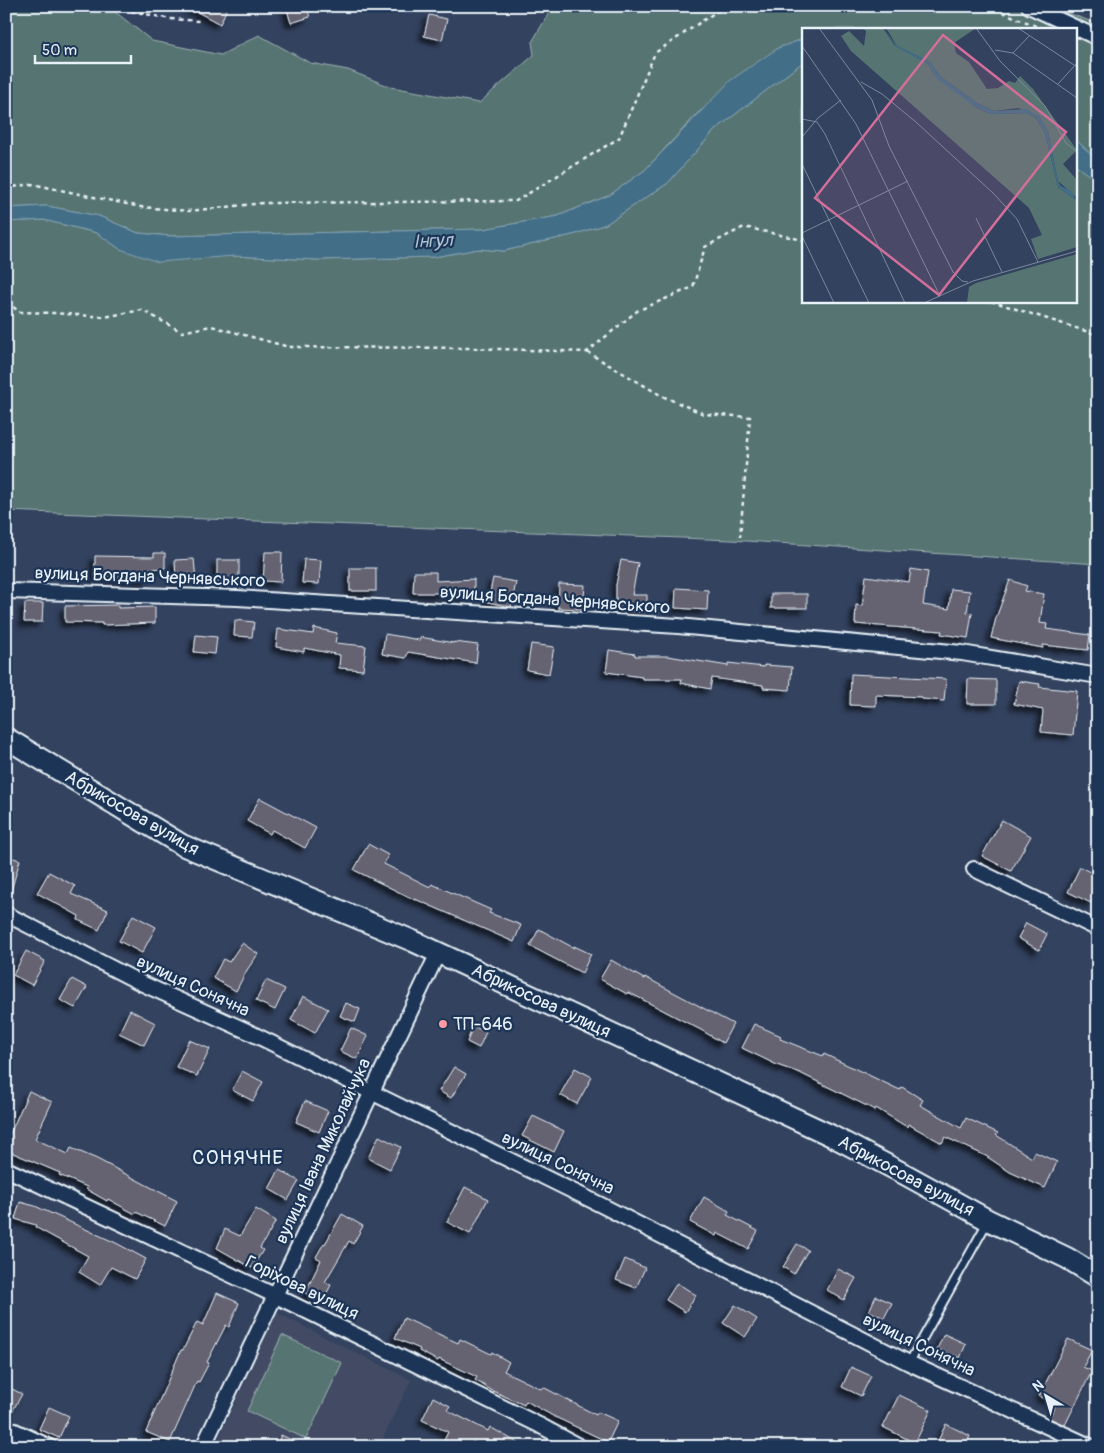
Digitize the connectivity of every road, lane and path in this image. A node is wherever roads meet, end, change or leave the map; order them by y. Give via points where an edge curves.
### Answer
1 (108, 6) edge
2 (728, 6) edge
3 (988, 6) edge
4 (1029, 6) edge
5 (200, 21) dead end
6 (1041, 28) edge
7 (1098, 38) edge
8 (6, 188) edge
9 (802, 240) edge
10 (994, 302) edge
11 (6, 304) edge
12 (1098, 335) edge
13 (587, 352) junction
14 (740, 537) dead end
15 (6, 591) edge
16 (1098, 676) edge
17 (6, 738) edge
18 (974, 869) dead end
19 (6, 914) edge
20 (1098, 929) edge
21 (438, 953) junction
22 (372, 1093) junction
23 (6, 1169) edge
24 (988, 1220) junction
25 (1077, 1263) junction
26 (1098, 1267) edge
27 (1098, 1277) edge
28 (276, 1296) junction
29 (909, 1363) junction
30 (6, 1426) edge
31 (50, 1447) edge
32 (204, 1447) edge
33 (580, 1447) edge
34 (1092, 1447) edge

1 - 5 path via 170,19
2 - 8 path via 655,54 619,138 516,201 263,203 189,211 141,207 32,184
3 - 6 path
4 - 7 street
9 - 13 path via 744,227 705,247 693,287 637,311
10 - 12 path
11 - 13 path via 19,312 104,317 142,310 182,332 211,326 289,346
13 - 14 path via 662,396 704,414 750,417
15 - 16 street, вулиця Богдана Чернявського via 237,598 678,626 962,653
17 - 21 street, Абрикосова вулиця via 182,845
18 - 20 street
19 - 22 street, вулиця Сонячна via 141,983
21 - 22 street, вулиця Івана Миколайчука
21 - 24 street, Абрикосова вулиця via 830,1135
22 - 28 street, вулиця Івана Миколайчука
22 - 29 street, вулиця Сонячна via 601,1205
23 - 28 street, Горіхова вулиця
24 - 25 street, Абрикосова вулиця
24 - 29 lane
25 - 26 street
25 - 27 street
28 - 32 street, вулиця Івана Миколайчука
28 - 33 street, Горіхова вулиця
29 - 34 street, вулиця Сонячна
30 - 31 street

